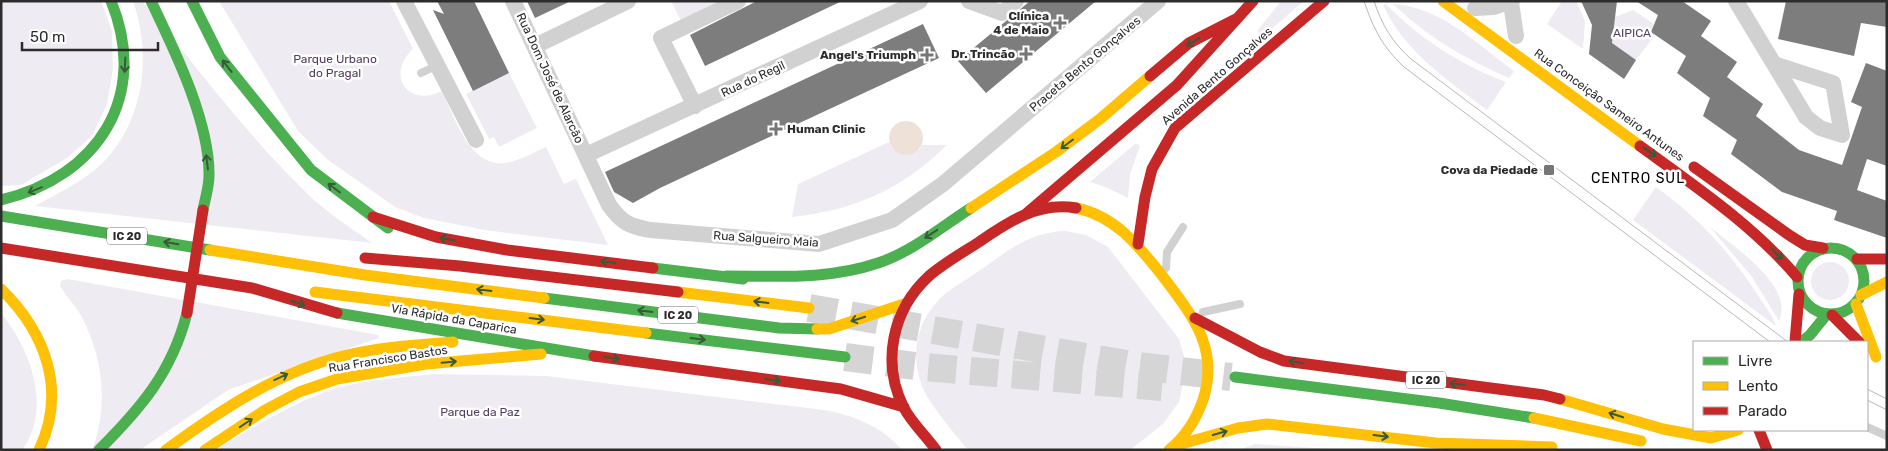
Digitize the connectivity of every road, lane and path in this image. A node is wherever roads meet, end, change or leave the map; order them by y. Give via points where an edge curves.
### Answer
1 (111, 1) edge
2 (151, 1) edge
3 (192, 1) edge
4 (404, 1) edge
5 (513, 1) edge
6 (628, 1) edge
7 (738, 1) edge
8 (920, 1) edge
9 (969, 1) edge
10 (1016, 1) edge
11 (1158, 1) edge
12 (1253, 1) edge
13 (1324, 1) edge
14 (1444, 1) edge
15 (1736, 1) edge
16 (1512, 2) edge
17 (1470, 4) edge
18 (1488, 17) dead end
19 (1236, 19) junction
20 (1502, 27) dead end
21 (1519, 39) joint
22 (535, 46) junction
23 (1225, 50) dead end
24 (1774, 64) junction
25 (436, 66) junction
26 (421, 74) dead end
27 (1177, 85) junction
28 (694, 106) junction
29 (1011, 126) joint
30 (476, 140) dead end
31 (586, 155) junction
32 (1686, 160) dead end
33 (1, 200) edge
34 (1027, 213) junction
35 (1, 216) edge
36 (373, 217) junction
37 (1183, 227) dead end
38 (409, 242) dead end
39 (1138, 244) junction
40 (1, 248) edge
41 (1823, 248) junction
42 (425, 251) dead end
43 (254, 256) junction
44 (330, 257) dead end
45 (348, 257) dead end
46 (1887, 259) edge
47 (1857, 260) junction
48 (946, 264) junction
49 (460, 266) junction
50 (920, 270) dead end
51 (726, 276) junction
52 (1797, 277) junction
53 (1166, 280) junction
54 (1887, 282) edge
55 (252, 288) junction
56 (791, 288) dead end
57 (1, 289) edge
58 (1799, 294) junction
59 (1859, 300) junction
60 (904, 304) junction
61 (1240, 304) dead end
62 (809, 308) tunnel mouth
63 (1192, 314) junction
64 (1829, 315) junction
65 (487, 338) junction
66 (1795, 341) edge
67 (1801, 341) edge
68 (1858, 341) edge
69 (1868, 350) edge
70 (564, 352) junction
71 (1876, 357) junction
72 (845, 358) tunnel mouth
73 (1887, 367) edge
74 (1235, 377) tunnel mouth
75 (904, 408) junction
76 (1868, 427) edge
77 (1663, 429) junction
78 (1735, 431) edge
79 (1759, 431) edge
80 (1495, 433) dead end
81 (1887, 436) edge
82 (1657, 445) dead end
83 (1691, 446) dead end
84 (1552, 447) junction
85 (1171, 448) edge
86 (39, 450) edge
87 (98, 450) edge
88 (166, 450) edge
89 (205, 450) edge
90 (936, 450) edge
91 (1567, 450) edge
92 (1766, 450) edge

1 -> 33 main road via 121,27 125,53 119,102 108,126 94,146 62,176 38,190
87 -> 2 main road, bridge via 154,391 183,332 209,175 204,139 194,106
36 -> 3 main road via 311,170 272,124 220,57
4 - 25 street
5 - 22 street, Rua Dom José de Alarcão
6 - 22 street
7 - 28 street via 661,38
8 - 28 street, Rua do Regil
9 - 10 street via 1002,13
11 - 29 street, Praceta Bento Gonçalves
12 - 19 main road, Avenida Bento Gonçalves
13 - 39 main road, Avenida Bento Gonçalves via 1175,128 1161,146 1146,185
14 -> 52 main road, Rua Conceição Sameiro Antunes via 1701,190 1776,252
15 - 24 street
16 - 17 street via 1494,7
16 - 21 street
17 - 18 main road
19 - 27 main road, Avenida Bento Gonçalves
19 -> 51 main road via 1189,43 1056,152 907,250 879,263 825,276
20 - 21 main road
22 - 31 street, Rua Dom José de Alarcão
23 - 27 main road
24 - 24 street via 1833,83 1842,136 1820,128 1806,117
25 - 26 lane
25 - 30 street via 446,79
27 - 34 main road, Avenida Bento Gonçalves
28 - 31 street, Rua do Regil
29 - 31 street, Rua Salgueiro Maia via 942,184 892,220 819,244 650,230 628,225 609,205
32 - 41 main road, Rua Conceição Sameiro Antunes via 1789,235 1805,245
34 - 39 main road via 1055,206 1089,210 1124,229
34 - 48 main road
43 -> 35 main road, IC 20
36 - 38 main road
51 -> 36 main road via 498,248 436,237
37 - 53 lane via 1167,252
39 - 53 main road
40 - 55 main road, Via Rápida da Caparica
41 - 47 main road via 1841,250
41 - 52 main road via 1810,254
42 - 49 main road
43 - 44 main road
60 -> 43 main road, IC 20 via 829,328 805,330 401,280
45 - 49 main road
46 - 47 main road
47 - 59 main road via 1863,271 1864,283
48 - 50 main road
48 - 60 main road via 923,281
62 -> 49 main road
51 - 56 main road
52 - 58 main road
53 - 63 main road
54 - 59 main road
55 -> 65 main road, Via Rápida da Caparica via 323,311
55 -> 72 main road via 326,293
57 - 86 main road via 36,334 50,376 52,413 49,431
58 - 64 main road via 1810,308
58 - 66 main road
59 - 64 main road via 1845,312
59 - 71 main road
60 - 75 main road via 891,344 895,387
61 - 63 lane
77 -> 63 main road, IC 20 via 1544,396 1284,361 1260,352
63 - 85 main road via 1205,338 1209,358 1208,389 1186,433
64 - 67 main road
64 - 68 main road
65 - 70 main road, Via Rápida da Caparica
88 -> 65 main road via 238,400 310,365 367,352
69 - 71 main road
70 -> 75 main road, Via Rápida da Caparica via 841,389
89 -> 70 main road, Rua Francisco Bastos via 265,410 300,392 337,379 426,364
71 - 73 main road
74 - 82 main road via 1502,412 1602,430
75 - 90 main road
76 - 81 lane
77 - 78 main road via 1711,438
77 - 83 main road, IC 20
79 - 92 main road
80 - 84 main road
85 -> 84 main road via 1238,428 1267,424 1436,443
84 - 91 main road

